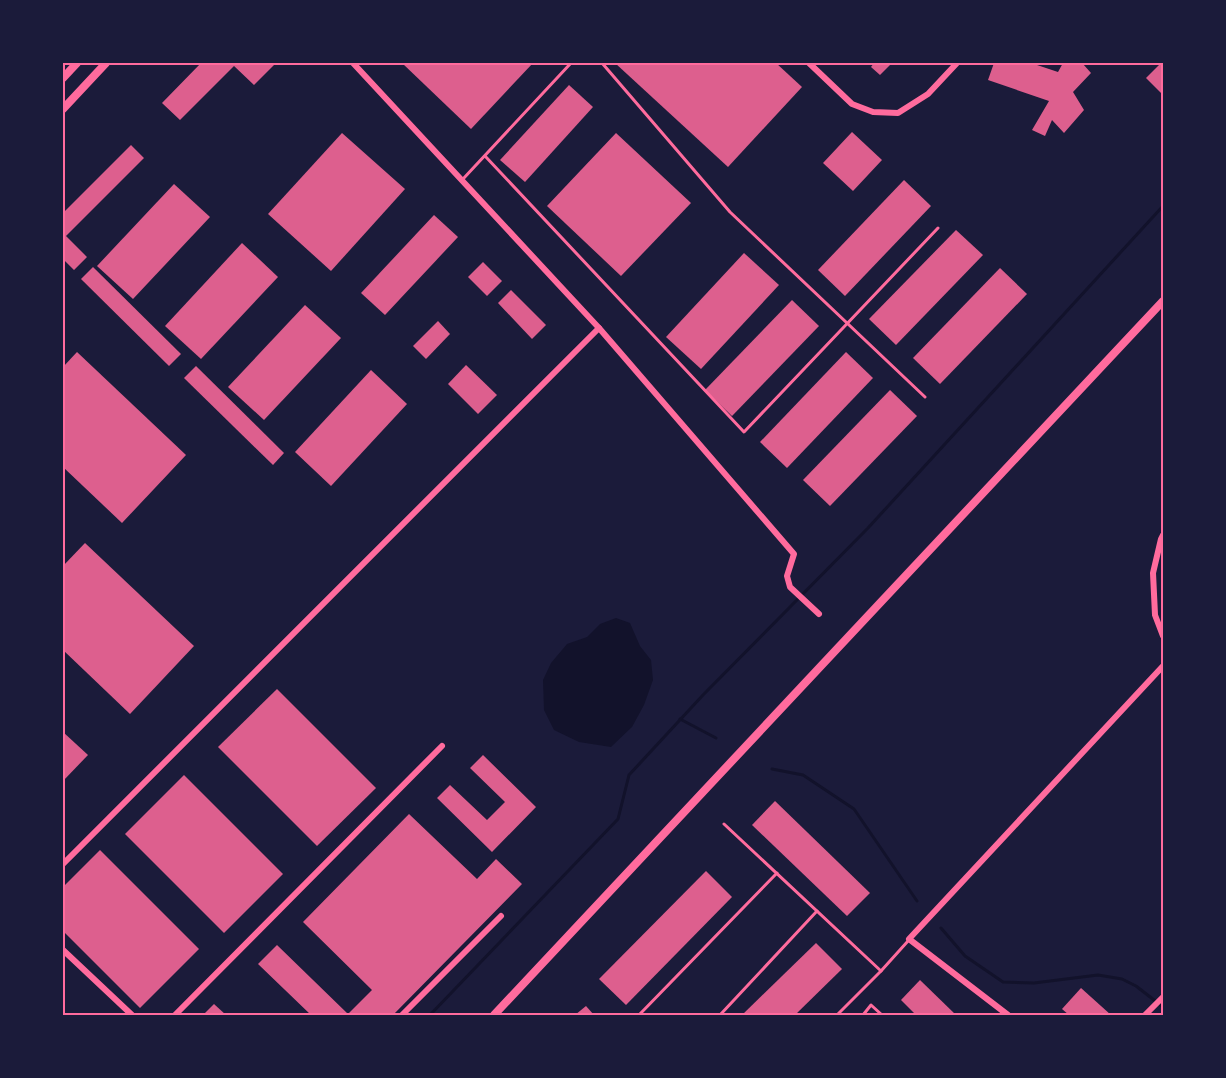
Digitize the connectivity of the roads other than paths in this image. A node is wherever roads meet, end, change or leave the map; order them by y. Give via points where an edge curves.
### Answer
1 (77, 63) edge
2 (106, 63) edge
3 (353, 63) edge
4 (571, 63) edge
5 (602, 63) edge
6 (808, 63) edge
7 (957, 63) edge
8 (63, 78) edge
9 (63, 109) edge
10 (485, 156) junction
11 (462, 181) junction
12 (938, 228) dead end
13 (1163, 301) edge
14 (848, 322) junction
15 (599, 328) junction
16 (925, 397) dead end
17 (1163, 535) edge
18 (819, 614) dead end
19 (1163, 636) edge
20 (1163, 666) edge
21 (442, 746) dead end
22 (724, 824) dead end
23 (63, 864) edge
24 (777, 873) junction
25 (818, 911) junction
26 (501, 916) dead end
27 (909, 939) junction
28 (63, 950) edge
29 (881, 971) junction
30 (1163, 997) edge
31 (132, 1015) edge
32 (175, 1015) edge
33 (402, 1015) edge
34 (495, 1015) edge
35 (639, 1015) edge
36 (720, 1015) edge
37 (837, 1015) edge
38 (863, 1015) edge
39 (882, 1015) edge
40 (1008, 1015) edge
41 (1145, 1015) edge

1 - 8 main road
2 - 9 main road
3 - 11 street
4 - 10 lane
5 - 14 lane via 729,212
6 - 7 street via 852,104 873,112 898,113 928,94
10 - 11 lane
10 - 14 lane via 744,432
11 - 15 street
12 - 14 lane
13 - 34 street
14 - 16 lane
15 - 18 street via 794,554 787,576 790,587
15 - 23 street
17 - 19 street via 1153,573 1155,615
20 - 27 street
21 - 32 street
22 - 24 lane
24 - 25 lane
24 - 35 lane
25 - 29 lane
25 - 36 lane
26 - 33 street
27 - 29 lane
27 - 40 street
28 - 31 street
29 - 37 lane
30 - 41 street
38 - 39 lane via 872,1005

